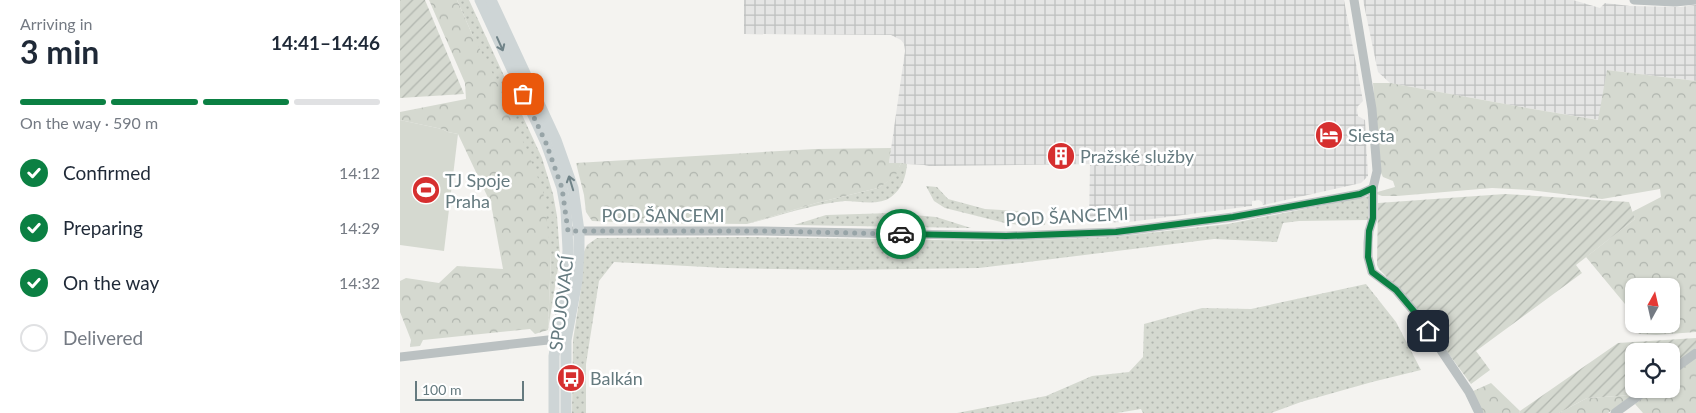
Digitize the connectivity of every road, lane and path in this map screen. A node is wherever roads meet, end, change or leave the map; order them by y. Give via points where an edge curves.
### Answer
1 (480, 0) edge
2 (491, 0) edge
3 (1354, 0) edge
4 (1634, 0) edge
5 (1696, 0) edge
6 (1373, 188) junction
7 (573, 231) junction
8 (561, 339) junction
9 (1696, 353) edge
10 (400, 357) edge
11 (1680, 365) edge
12 (1636, 398) edge
13 (554, 413) edge
14 (566, 413) edge
15 (1479, 413) edge
16 (1615, 413) edge

1 -> 7 main road, SPOJOVACÍ via 546,143
7 -> 2 main road, SPOJOVACÍ via 573,188 556,140
3 - 6 street via 1372,109 1376,171
4 - 5 street
6 - 7 street, POD ŠANCEMI via 1360,194 1256,213 1116,232 1006,236
6 - 15 street via 1368,257 1372,272 1396,290 1418,316
7 - 8 main road, SPOJOVACÍ
8 - 10 street
8 - 13 main road, SPOJOVACÍ via 554,363
8 - 14 main road, SPOJOVACÍ
9 - 11 street
12 - 16 street

